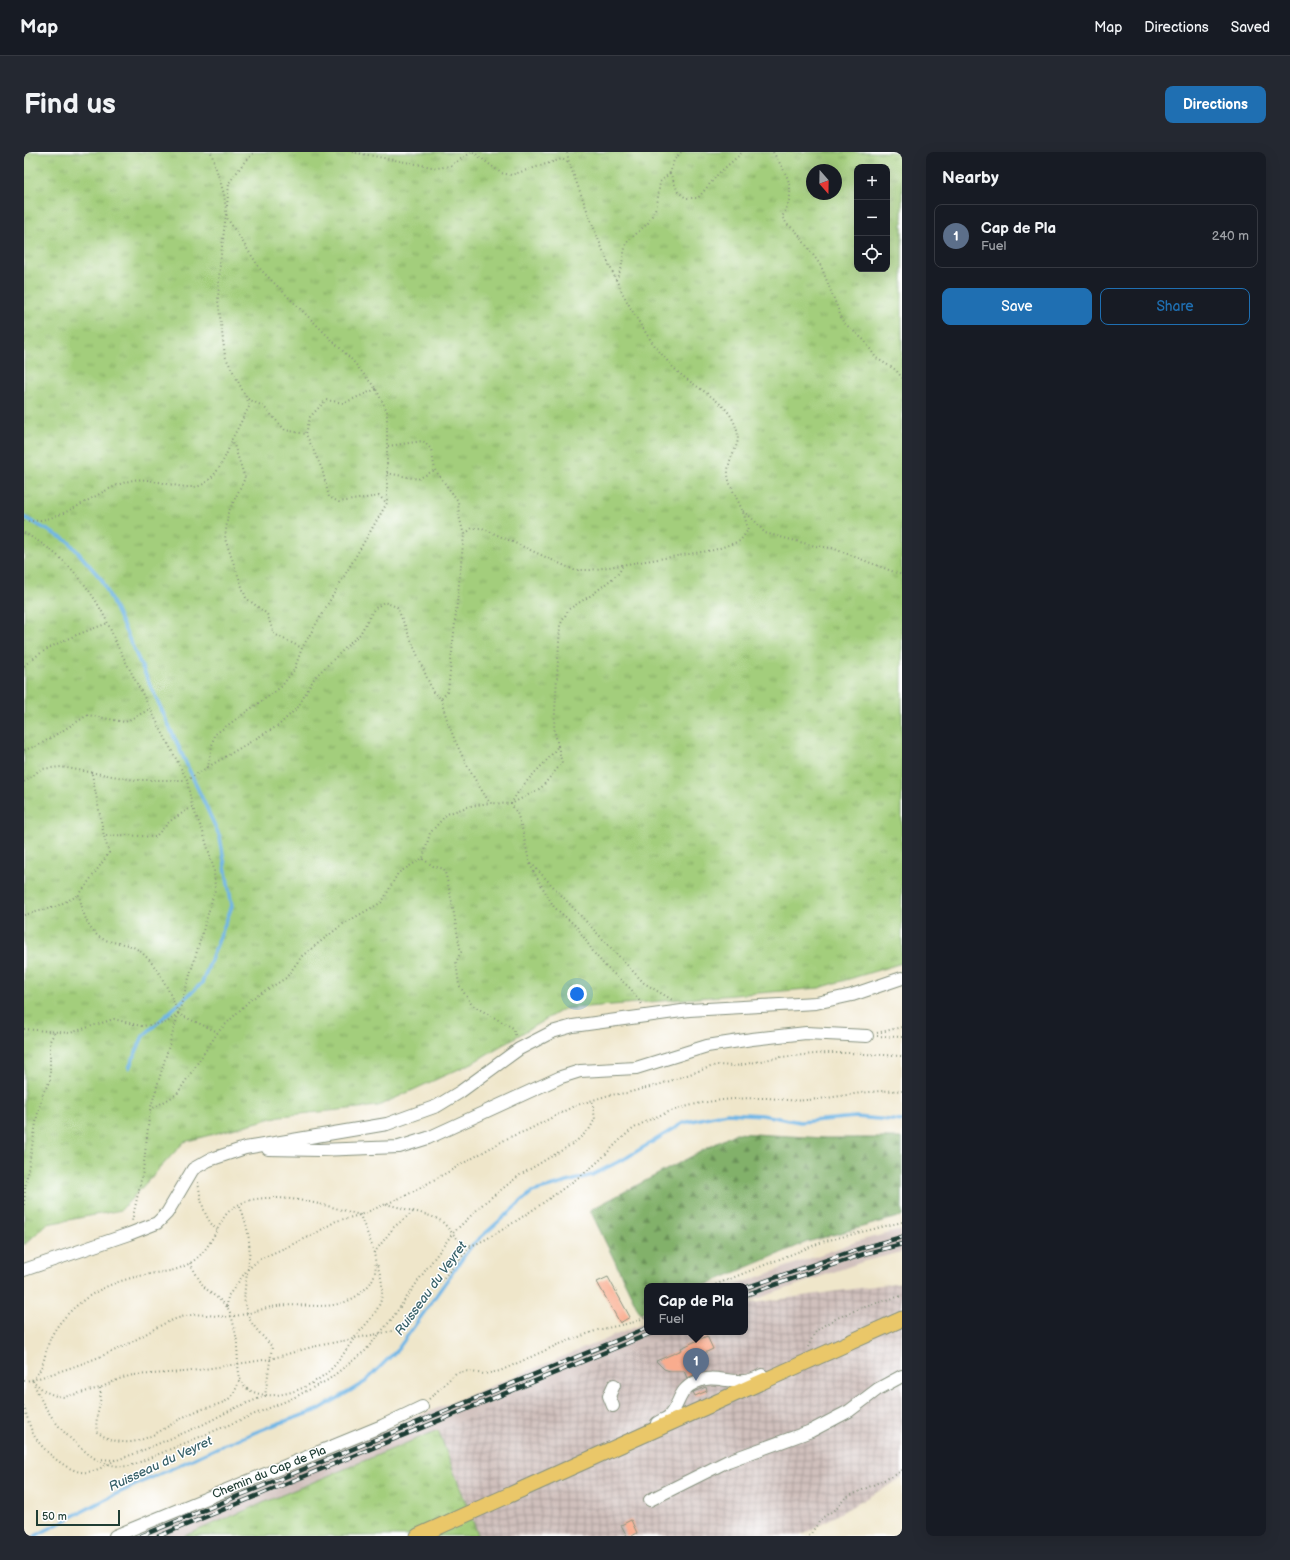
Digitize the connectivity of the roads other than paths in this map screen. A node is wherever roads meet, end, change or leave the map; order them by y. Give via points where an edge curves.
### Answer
1 (902, 978) edge
2 (867, 1036) road end
3 (245, 1148) junction
4 (24, 1270) edge
5 (902, 1319) edge
6 (902, 1328) edge
7 (875, 1331) junction
8 (902, 1376) edge
9 (614, 1385) dead end
10 (613, 1406) dead end
11 (422, 1407) road end
12 (566, 1470) junction
13 (650, 1500) dead end
14 (115, 1536) edge
15 (418, 1536) edge
16 (428, 1536) edge
17 (442, 1536) edge

1 - 3 street via 852,995 816,1003 689,1010 573,1026 552,1032 519,1049 460,1092 430,1109 387,1124
2 - 3 street via 806,1033 752,1039 707,1046 636,1068 580,1071 428,1138 399,1147 319,1150
3 - 4 street via 209,1160 194,1169 167,1213 157,1223
5 - 7 main road
6 - 17 main road
7 - 12 main road
7 - 12 street via 752,1380 711,1377 695,1382 681,1392 677,1406 669,1416
8 - 13 street via 878,1389 849,1411 811,1431 728,1461
9 - 10 street via 609,1396
11 - 14 street, Chemin du Cap de Pla via 382,1426
12 - 15 main road
12 - 16 street

